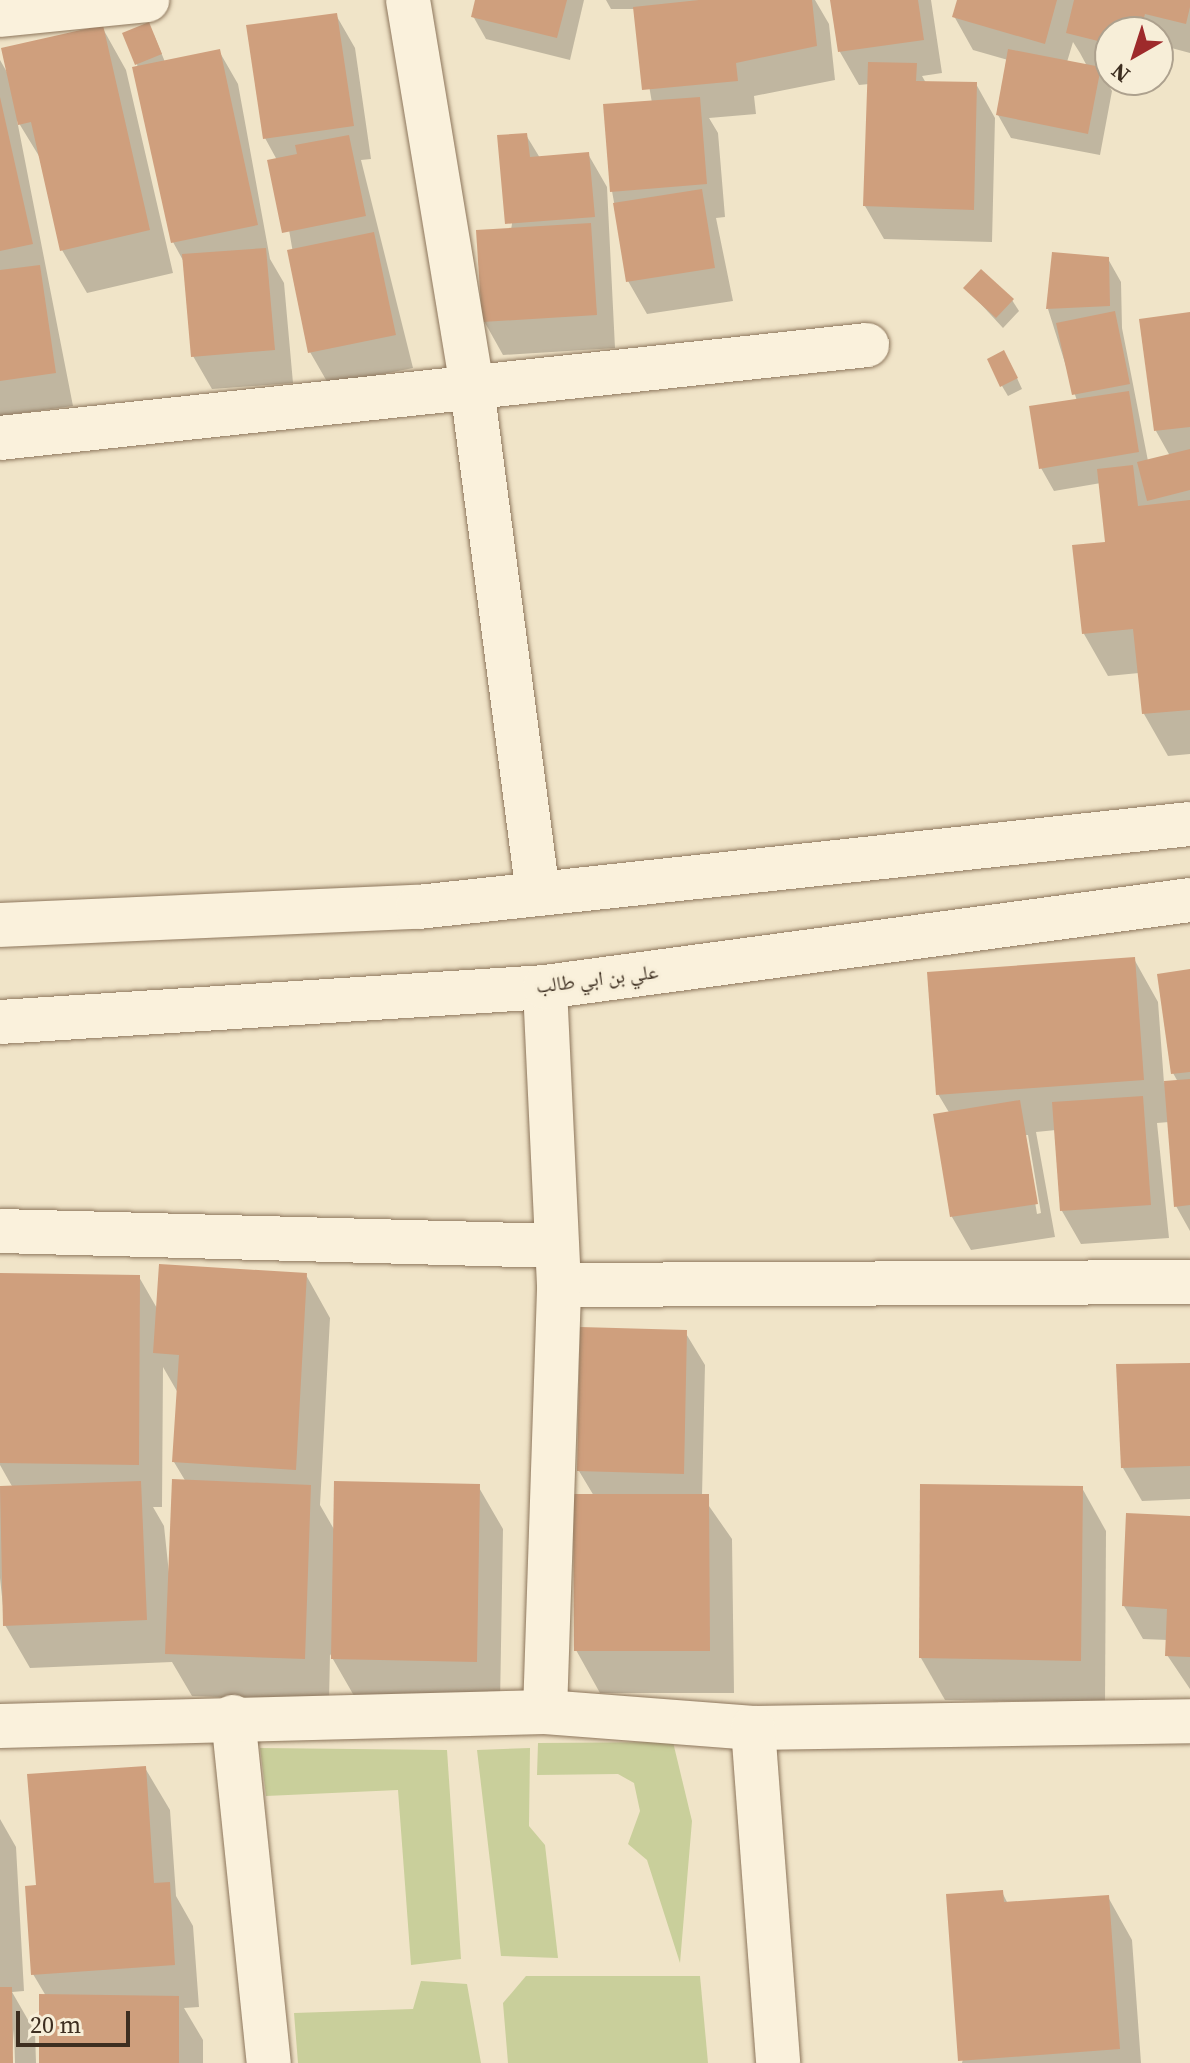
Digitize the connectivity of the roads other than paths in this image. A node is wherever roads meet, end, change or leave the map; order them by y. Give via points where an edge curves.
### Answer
1 (147, 0) edge
2 (408, 0) edge
3 (0, 15) edge
4 (867, 345) dead end
5 (472, 388) junction
6 (0, 438) edge
7 (1190, 824) edge
8 (538, 894) junction
9 (1190, 900) edge
10 (0, 925) edge
11 (545, 987) junction
12 (0, 1022) edge
13 (0, 1231) edge
14 (558, 1265) junction
15 (1190, 1282) edge
16 (545, 1712) junction
17 (233, 1717) junction
18 (1190, 1721) edge
19 (0, 1726) edge
20 (753, 1728) junction
21 (269, 2063) edge
22 (778, 2063) edge

1 - 3 street
2 - 5 street
4 - 5 street
5 - 6 street
5 - 8 street
7 - 8 street
8 - 10 street via 418,907
9 - 11 street, علي بن ابي طالب
11 - 12 street, علي بن ابي طالب
11 - 14 street
13 - 14 street
14 - 15 street
14 - 16 street
16 - 17 street
16 - 20 street
17 - 19 street
17 - 21 street
18 - 20 street
20 - 22 street

